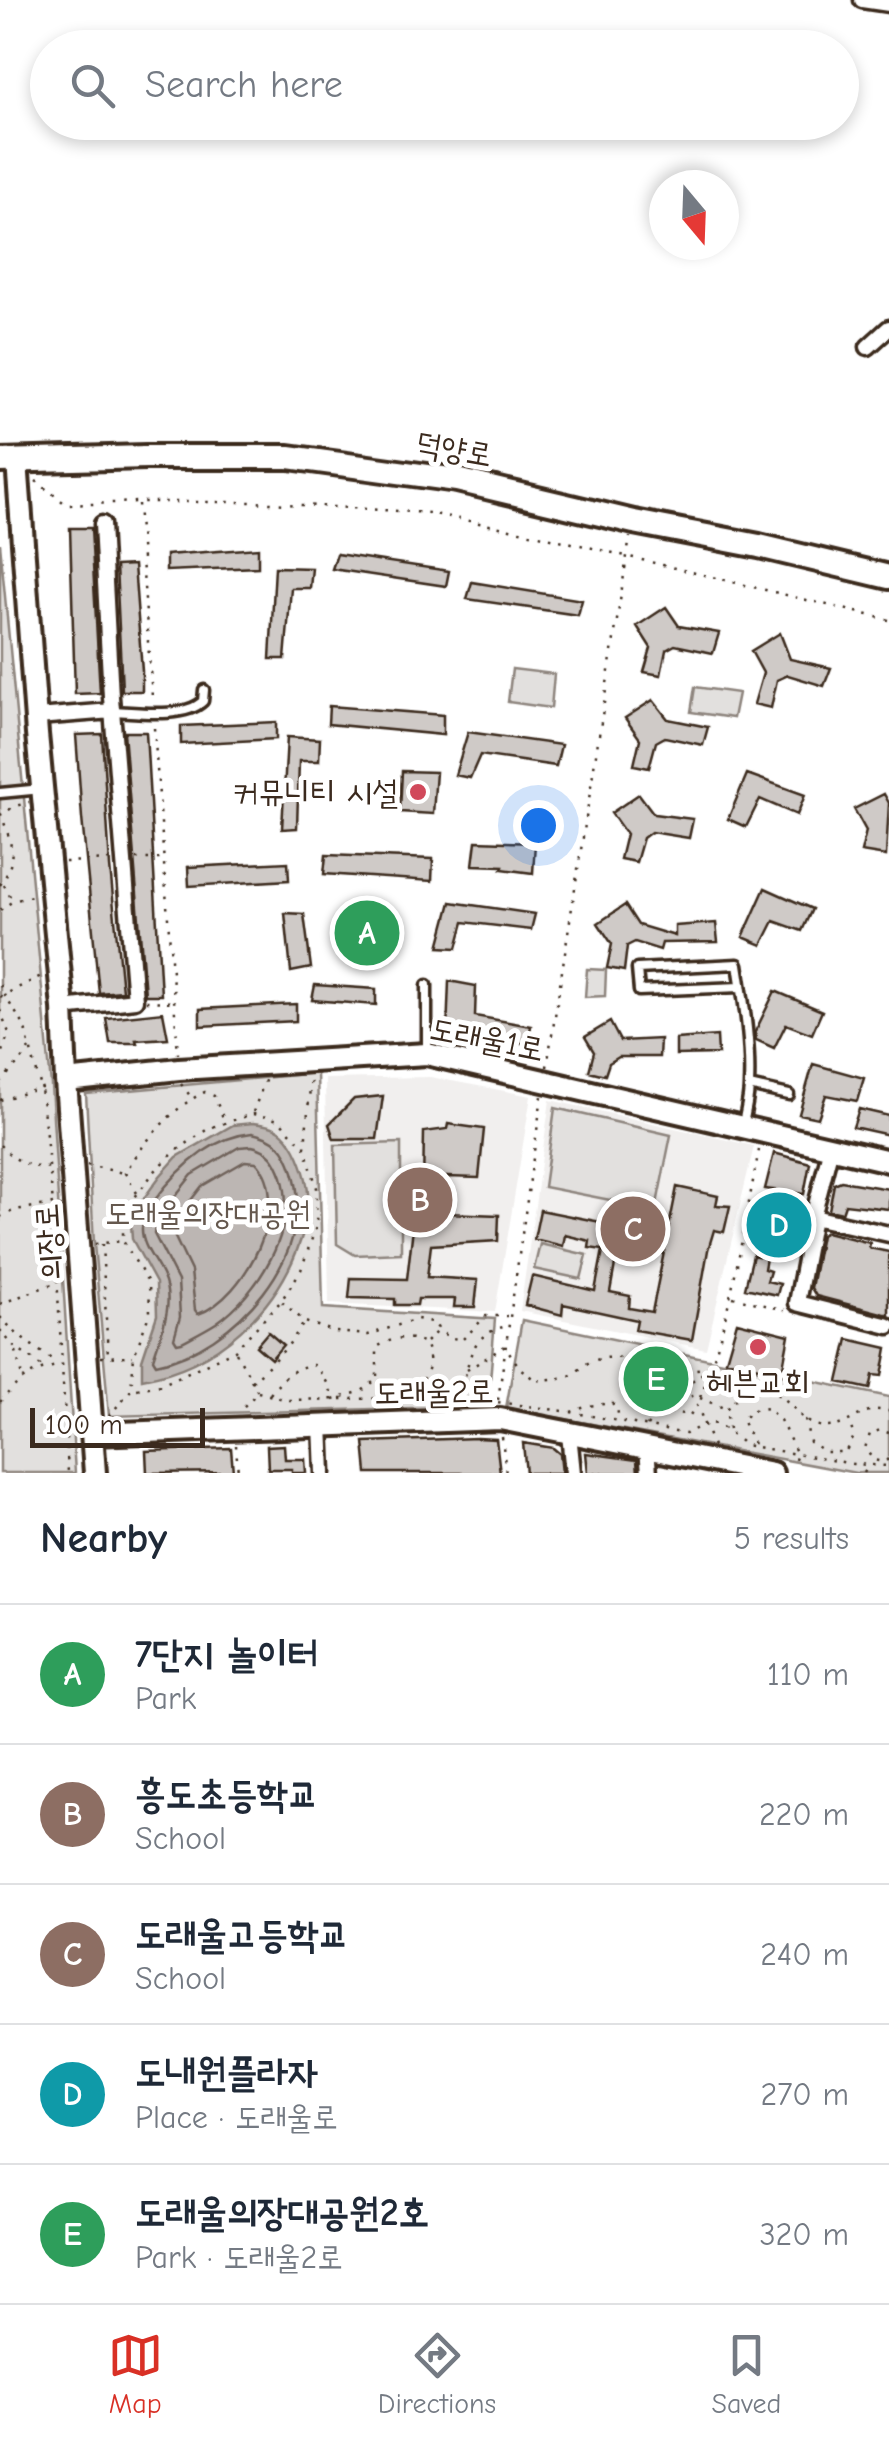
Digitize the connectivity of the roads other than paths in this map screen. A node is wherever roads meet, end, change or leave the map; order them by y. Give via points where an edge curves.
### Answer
1 (862, 0) edge
2 (889, 4) edge
3 (889, 328) edge
4 (868, 347) dead end
5 (9, 461) edge
6 (102, 524) dead end
7 (889, 576) edge
8 (204, 690) dead end
9 (112, 710) junction
10 (37, 717) junction
11 (0, 793) edge
12 (36, 795) junction
13 (427, 985) dead end
14 (741, 986) junction
15 (63, 1008) junction
16 (427, 1054) junction
17 (61, 1082) junction
18 (749, 1086) junction
19 (789, 1095) dead end
20 (743, 1126) junction
21 (831, 1147) junction
22 (889, 1160) edge
23 (813, 1217) junction
24 (889, 1234) edge
25 (889, 1326) edge
26 (320, 1417) junction
27 (570, 1423) junction
28 (98, 1427) junction
29 (647, 1437) junction
30 (724, 1459) edge
31 (96, 1473) edge
32 (323, 1473) edge
33 (573, 1473) edge
34 (650, 1473) edge
35 (772, 1473) edge

1 - 2 street
3 - 4 street
5 - 7 main road, 덕양로 via 290,457 457,480
5 - 10 street, 의장로
6 - 9 street
8 - 9 lane via 196,709
9 - 10 street
9 - 15 street via 135,1000
10 - 12 street, 의장로
11 - 12 lane
12 - 15 street, 의장로
13 - 16 lane
14 - 14 lane via 738,964 637,969 639,991
14 - 18 lane
15 - 17 street, 의장로
16 - 17 street, 도래울1로
16 - 20 street, 도래울1로
17 - 28 street, 의장로
18 - 19 lane
18 - 20 lane
20 - 21 street, 도래울1로
21 - 22 street, 도래울1로
21 - 23 street
23 - 24 street
23 - 25 street via 797,1303
26 - 27 street, 도래울2로
26 - 28 street, 도래울2로
26 - 32 street
27 - 29 street, 도래울2로
27 - 33 street
28 - 31 street, 의장로
29 - 30 street, 도래울2로
29 - 34 street
30 - 35 street, 도래울2로

